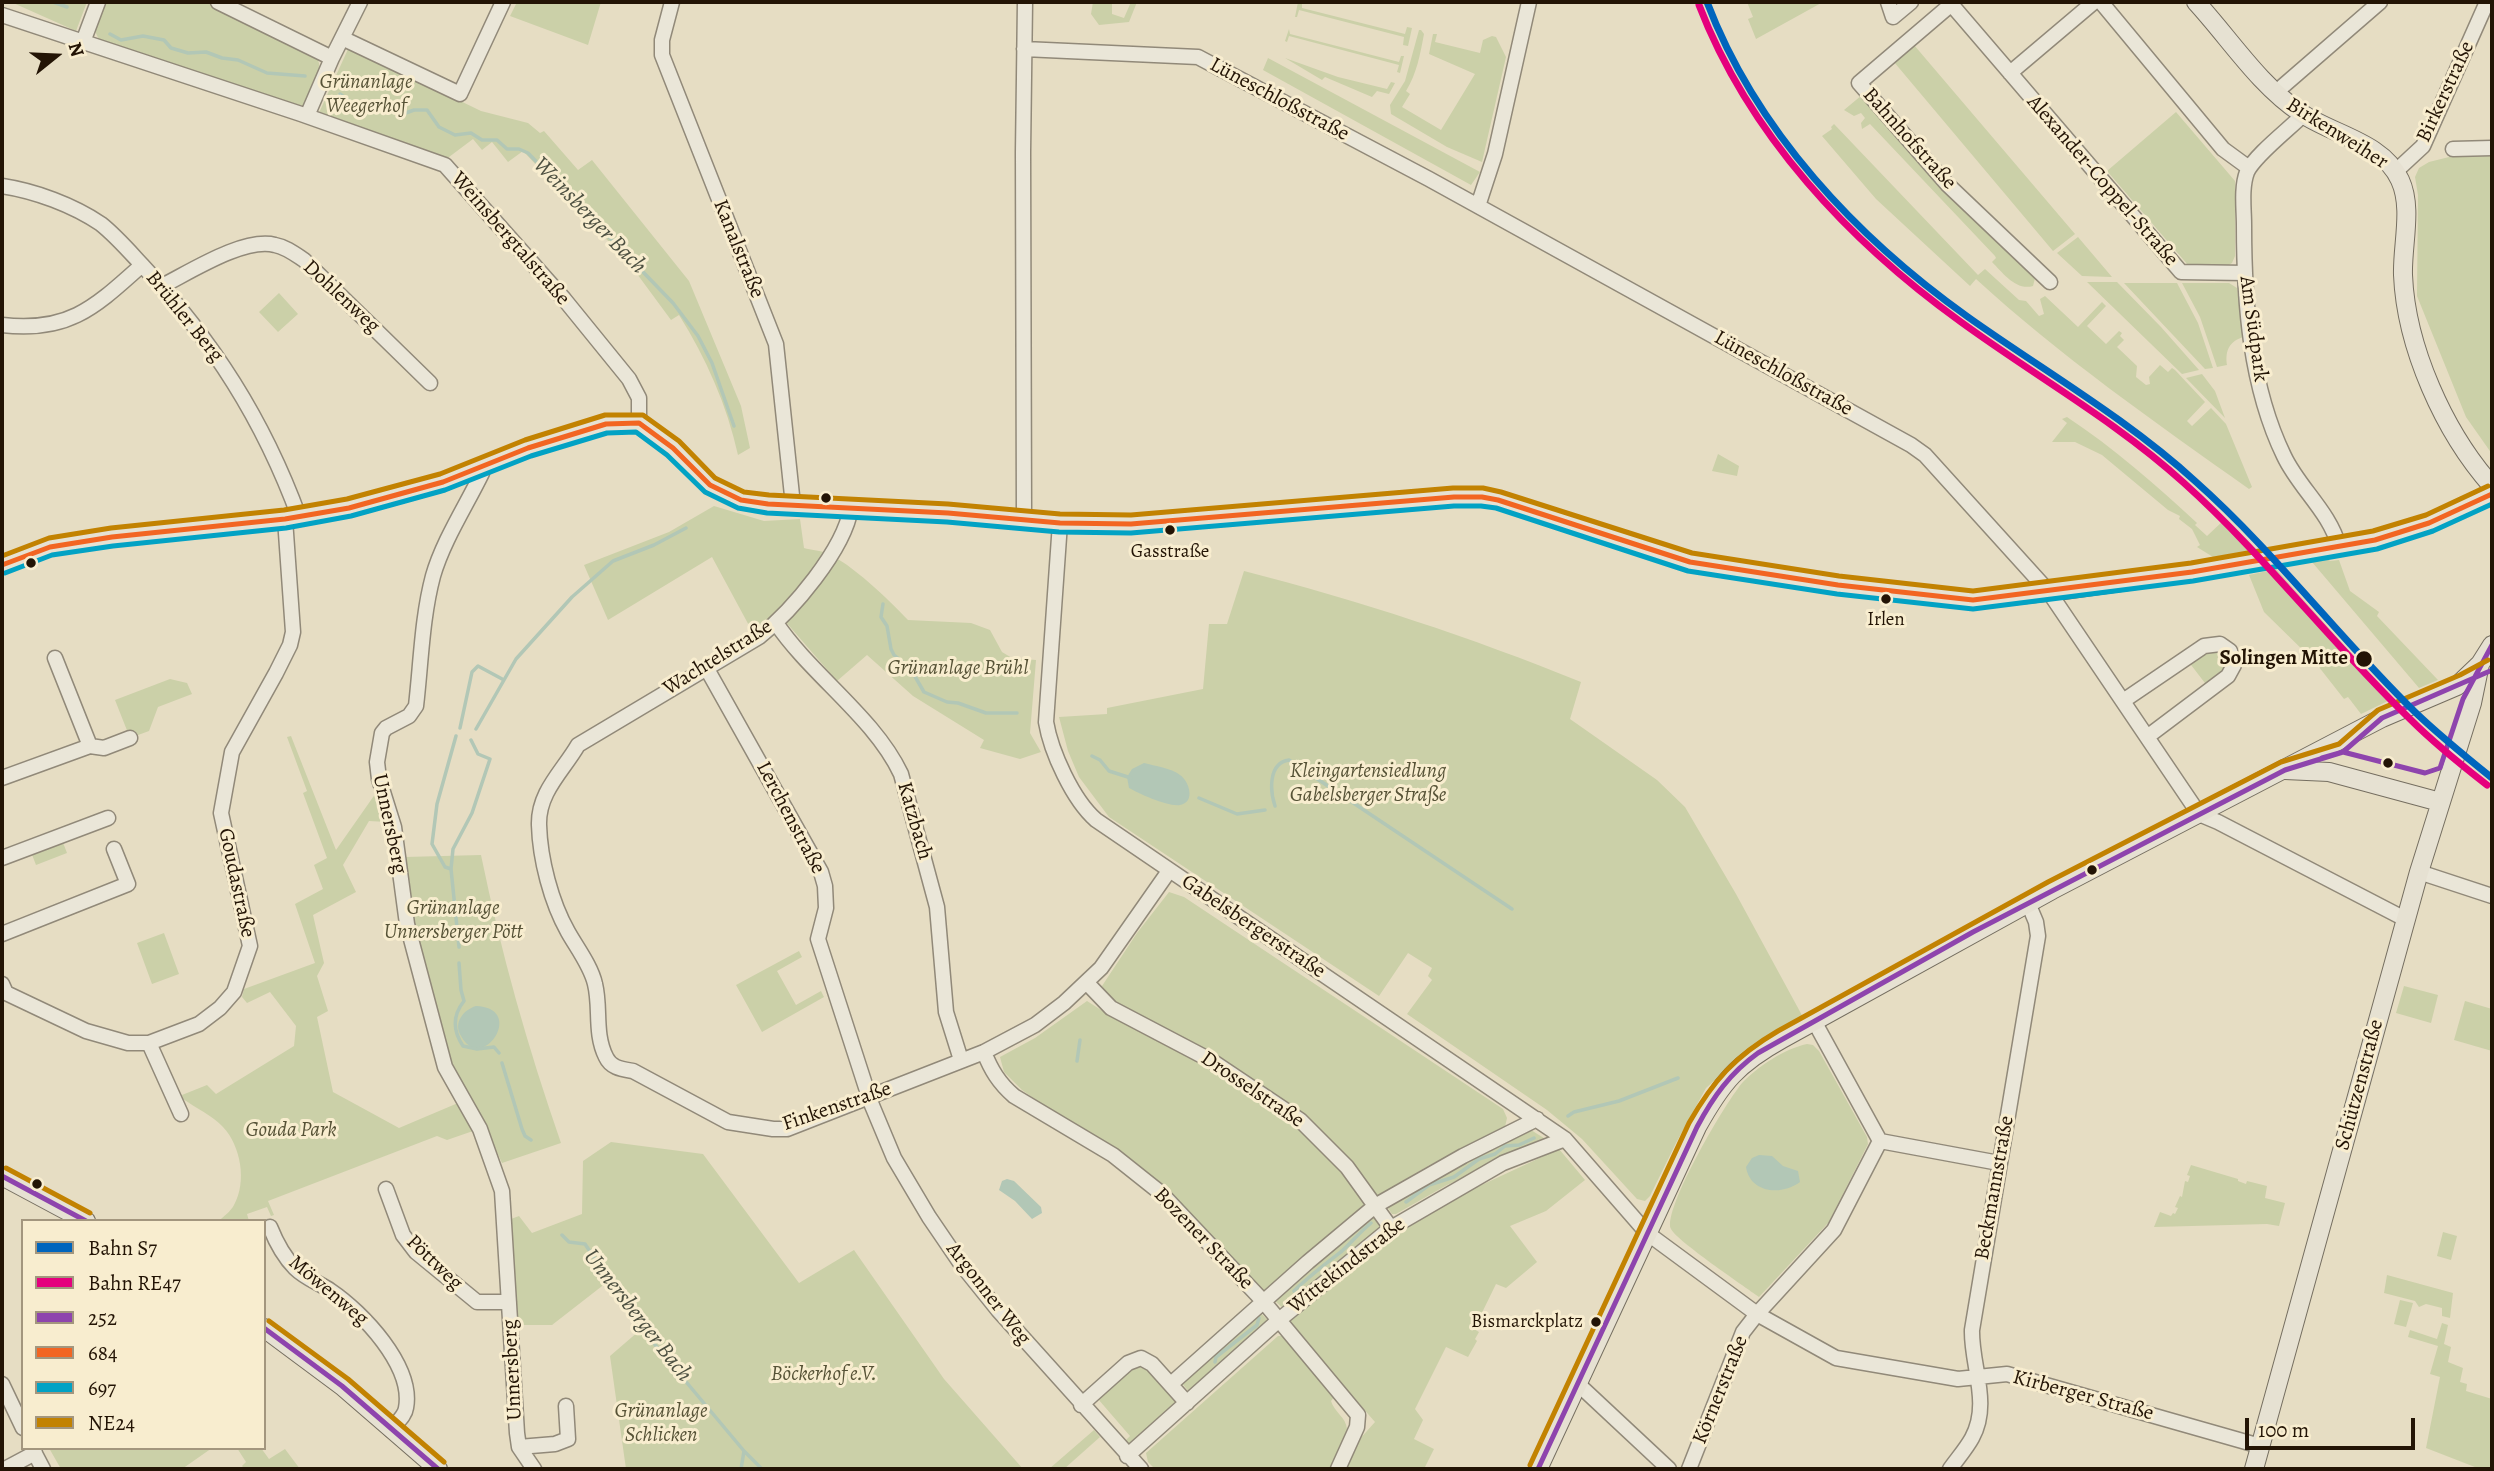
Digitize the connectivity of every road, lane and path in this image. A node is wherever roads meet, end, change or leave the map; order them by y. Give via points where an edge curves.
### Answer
1 (98, 2) edge
2 (218, 2) edge
3 (360, 2) edge
4 (503, 2) edge
5 (672, 2) edge
6 (1025, 2) edge
7 (1529, 2) edge
8 (1888, 2) edge
9 (1911, 2) edge
10 (2094, 2) edge
11 (2101, 2) edge
12 (2196, 2) edge
13 (2380, 2) edge
14 (2487, 2) edge
15 (1953, 3) edge
16 (2, 15) edge
17 (342, 38) junction
18 (83, 42) junction
19 (1024, 49) junction
20 (332, 58) junction
21 (2010, 73) junction
22 (2275, 93) junction
23 (2303, 115) junction
24 (307, 116) junction
25 (2492, 148) edge
26 (2453, 149) dead end
27 (2249, 168) junction
28 (2396, 171) junction
29 (2, 186) edge
30 (1478, 206) junction
31 (142, 265) junction
32 (2245, 273) junction
33 (2050, 282) dead end
34 (162, 286) junction
35 (2, 325) edge
36 (430, 383) dead end
37 (639, 423) junction
38 (484, 464) junction
39 (2492, 486) edge
40 (2492, 494) edge
41 (793, 505) junction
42 (851, 508) junction
43 (292, 518) junction
44 (1024, 520) junction
45 (1060, 523) junction
46 (2339, 547) junction
47 (2, 565) edge
48 (2049, 592) junction
49 (776, 623) junction
50 (2492, 645) edge
51 (55, 658) dead end
52 (2488, 668) edge
53 (707, 669) junction
54 (2123, 701) junction
55 (2147, 737) junction
56 (130, 738) dead end
57 (578, 745) joint
58 (90, 746) junction
59 (2285, 770) junction
60 (2, 778) edge
61 (2442, 794) junction
62 (2199, 814) junction
63 (108, 818) dead end
64 (114, 849) dead end
65 (2, 858) edge
66 (1169, 871) junction
67 (2419, 872) junction
68 (2492, 896) edge
69 (2028, 903) junction
70 (2405, 919) junction
71 (2, 934) edge
72 (1087, 983) junction
73 (3, 992) edge
74 (1814, 1021) junction
75 (149, 1043) junction
76 (984, 1052) junction
77 (961, 1060) junction
78 (869, 1097) junction
79 (181, 1114) dead end
80 (1537, 1119) junction
81 (1565, 1139) junction
82 (1880, 1141) junction
83 (1999, 1163) junction
84 (2, 1176) edge
85 (386, 1189) dead end
86 (1375, 1206) junction
87 (82, 1219) edge
88 (270, 1227) dead end
89 (1391, 1228) junction
90 (1647, 1233) junction
91 (1263, 1301) junction
92 (509, 1302) junction
93 (1756, 1314) junction
94 (1279, 1320) junction
95 (266, 1329) edge
96 (1976, 1375) junction
97 (2, 1384) edge
98 (1171, 1384) junction
99 (1578, 1384) junction
100 (1187, 1403) junction
101 (1081, 1405) junction
102 (566, 1406) dead end
103 (21, 1424) edge
104 (391, 1430) junction
105 (2260, 1446) junction
106 (519, 1447) junction
107 (34, 1451) edge
108 (1127, 1456) junction
109 (5, 1469) edge
110 (43, 1469) edge
111 (438, 1469) edge
112 (534, 1469) edge
113 (1141, 1469) edge
114 (1338, 1469) edge
115 (1538, 1469) edge
116 (1669, 1469) edge
117 (1689, 1469) edge
118 (1950, 1469) edge
119 (2254, 1469) edge

1 - 18 street
2 - 20 street
3 - 17 street
4 - 17 street via 460,94
5 - 41 street, Kanalstraße via 662,55 776,344
6 - 19 street
7 - 30 street via 1495,154
8 - 9 street via 1893,17
10 - 21 street
11 - 27 street via 2223,149
12 - 22 main road, Birkenweiher
13 - 22 street
14 - 28 street, Birkerstraße via 2423,146
15 - 21 street, Alexander-Coppel-Straße
15 - 33 street, Bahnhofstraße via 1859,82 1947,184
16 - 18 street, Weinsbergtalstraße
17 - 20 street
18 - 24 street, Weinsbergtalstraße
19 - 30 street, Lüneschloßstraße via 1198,57
19 - 44 street
20 - 24 street
21 - 32 street, Alexander-Coppel-Straße via 2181,272
22 - 23 main road, Birkenweiher
23 - 27 street
23 - 28 main road, Birkenweiher via 2365,146
24 - 37 street, Weinsbergtalstraße via 451,170 629,379 639,398
25 - 26 street
27 - 32 street, Am Südpark via 2244,193
28 - 39 main road via 2405,195 2403,278 2418,352 2445,418
29 - 31 street, Brühler Berg via 83,213
30 - 48 street, Lüneschloßstraße via 1919,450
31 - 34 street, Brühler Berg
31 - 35 street via 85,313 46,326
32 - 46 street, Am Südpark via 2255,361 2271,424 2288,464 2327,518
34 - 36 street, Dohlenweg via 246,246 282,247 304,260
34 - 43 street, Brühler Berg via 239,388 272,451
37 - 38 main road via 606,424
37 - 41 main road via 728,496
38 - 43 main road via 397,495
38 - 92 street, Unnersberg via 434,574 416,706 409,716 386,727 377,762 394,827 407,924 445,1067 480,1129 502,1191
40 - 46 main road via 2430,523
41 - 42 main road
42 - 44 main road
42 - 49 street, Wachtelstraße via 846,529 831,555
43 - 47 main road via 56,545
43 - 75 street, Goudastraße via 290,645 232,752 221,813 250,946 234,992 220,1008 199,1024
44 - 45 main road
45 - 48 main road via 1131,524 1482,497 1668,557 1713,566 1973,600
45 - 66 street, Gabelsbergerstraße via 1046,706 1048,736 1087,812
46 - 48 main road
48 - 54 street, Lüneschloßstraße
49 - 53 street, Wachtelstraße
49 - 77 street, Katzbach via 867,727 901,774 937,907 946,1012
50 - 52 main road
51 - 58 street
52 - 59 main road
52 - 61 main road, Schützenstraße
53 - 57 street, Wachtelstraße
53 - 78 street, Lerchenstraße via 821,872 826,908 818,939
54 - 55 street, Lüneschloßstraße
54 - 55 street via 2204,646 2220,644 2230,651 2234,665 2228,676
55 - 62 street, Lüneschloßstraße
56 - 58 street via 104,748
57 - 78 street, Finkenstraße via 551,783 539,823 556,903 595,981 599,1037 609,1062 728,1122 773,1129 787,1129
58 - 60 street
59 - 61 main road via 2329,772 2416,795
59 - 62 main road
61 - 67 main road, Schützenstraße
62 - 69 main road
62 - 70 street
63 - 65 street
64 - 71 street via 128,884
66 - 72 street, Finkenstraße
66 - 80 street, Gabelsbergerstraße
67 - 68 street
67 - 70 main road, Schützenstraße
69 - 74 main road
69 - 83 street, Beckmannstraße via 2038,936
70 - 105 main road, Schützenstraße
72 - 76 street, Finkenstraße via 1035,1025
72 - 86 street, Drosselstraße via 1121,1015 1212,1061 1300,1120 1347,1167
73 - 75 street, Goudastraße via 86,1031
74 - 82 street
74 - 90 main road via 1750,1059 1715,1094
75 - 79 street
76 - 77 street, Finkenstraße
76 - 91 street, Bozener Straße via 1001,1085 1113,1155 1162,1194
77 - 78 street, Finkenstraße
78 - 101 street, Argonner Weg via 894,1158 935,1226 998,1310
80 - 81 street, Gabelsbergerstraße
80 - 86 street, Wittekindstraße
81 - 89 street, Wittekindstraße via 1503,1163
81 - 90 street, Gabelsbergerstraße
82 - 83 street
82 - 93 street via 1834,1230
83 - 96 street, Beckmannstraße via 1972,1330
84 - 87 main road
85 - 92 street, Pöttweg via 403,1235 416,1252 477,1301
86 - 89 street, Drosselstraße
86 - 91 street, Wittekindstraße
88 - 104 street, Möwenweg via 292,1265 348,1304 388,1348 403,1379 407,1401 405,1412
89 - 94 street, Wittekindstraße
90 - 93 street, Kirberger Straße
90 - 99 main road
91 - 94 street, Bozener Straße
91 - 98 street, Wittekindstraße
92 - 106 street, Unnersberg
93 - 96 street, Kirberger Straße via 1836,1358 1958,1379
93 - 117 street, Körnerstraße via 1743,1332
94 - 100 street, Wittekindstraße
94 - 114 street, Bozener Straße via 1358,1415
95 - 104 main road via 342,1386
96 - 105 street, Kirberger Straße via 2007,1374
96 - 118 street, Beckmannstraße via 1981,1400 1975,1431
97 - 103 street
98 - 100 street
98 - 101 street via 1148,1361 1139,1359 1128,1363
99 - 115 main road
99 - 116 street
100 - 108 street, Wittekindstraße
101 - 108 street, Argonner Weg
102 - 106 street, Unnersberg via 568,1439
104 - 111 main road
105 - 119 main road, Schützenstraße
106 - 112 street, Unnersberg
107 - 109 street
107 - 110 street
108 - 113 street, Argonner Weg

